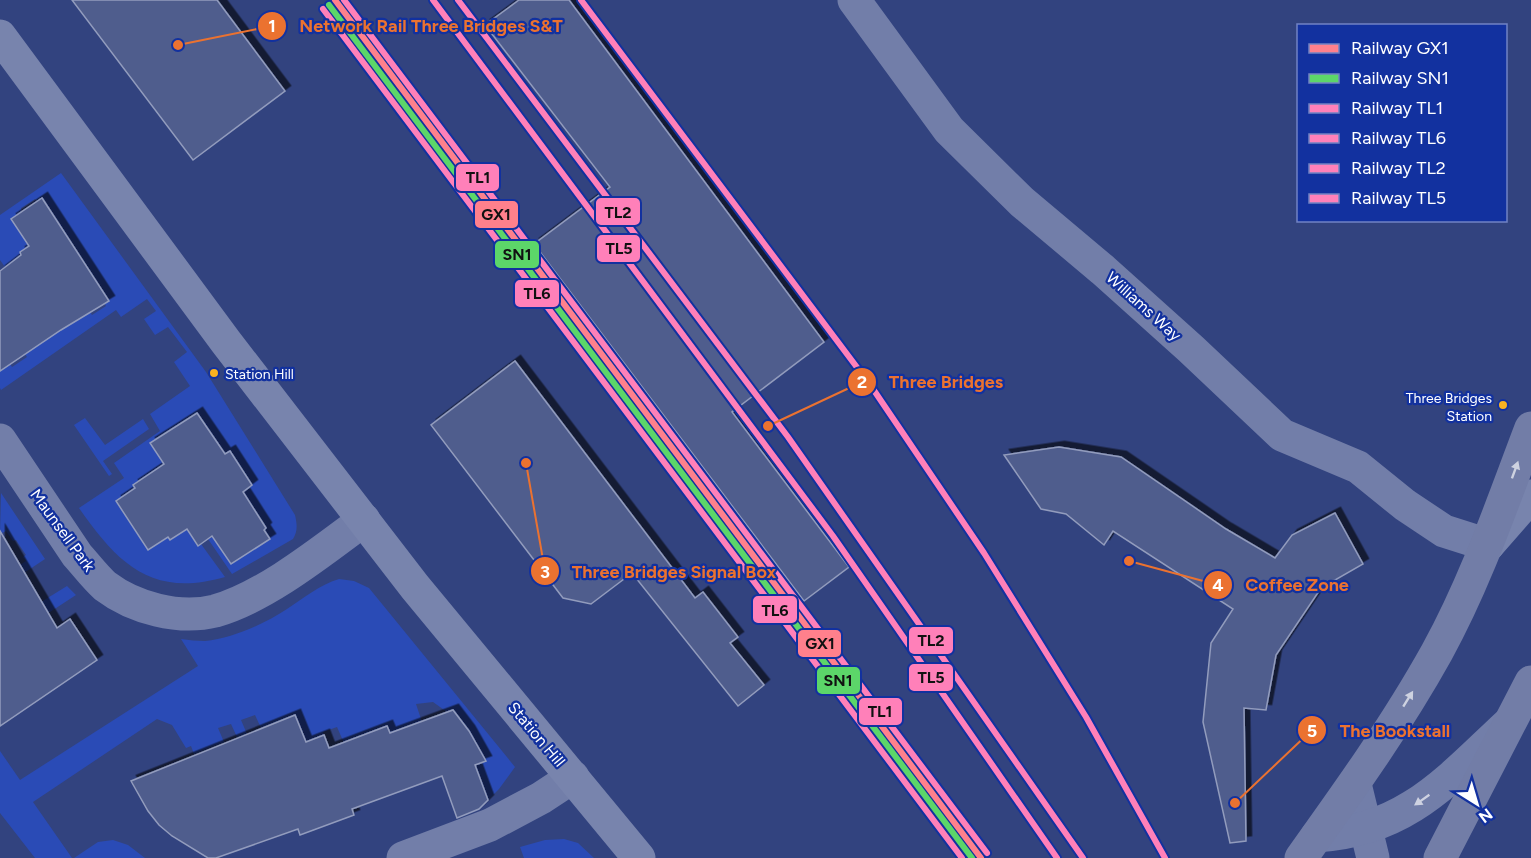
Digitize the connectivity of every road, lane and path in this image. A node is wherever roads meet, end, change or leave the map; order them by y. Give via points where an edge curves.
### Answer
1 (854, 0) edge
2 (0, 36) edge
3 (1531, 428) edge
4 (0, 440) edge
5 (1531, 496) edge
6 (364, 520) junction
7 (1488, 544) junction
8 (1531, 682) edge
9 (1512, 719) junction
10 (573, 777) junction
11 (1355, 784) junction
12 (1370, 843) edge
13 (1309, 847) edge
14 (404, 858) edge
15 (639, 858) edge
16 (1440, 858) edge

1 - 7 street, Williams Way via 950,130 1022,202 1103,270 1282,435 1358,467 1444,531
2 - 6 street, Station Hill via 226,342
7 -> 3 main road
4 - 6 street, Maunsell Park via 91,571 105,586 132,602 154,609 182,614 214,611 244,599 305,564
5 - 7 street
6 - 10 street, Station Hill
11 -> 7 main road via 1437,651
8 - 9 main road
9 -> 12 street via 1428,797
9 - 16 main road
10 - 14 street via 490,825
10 - 15 street, Station Hill
11 - 12 street
11 - 13 main road
12 - 13 street via 1338,835

